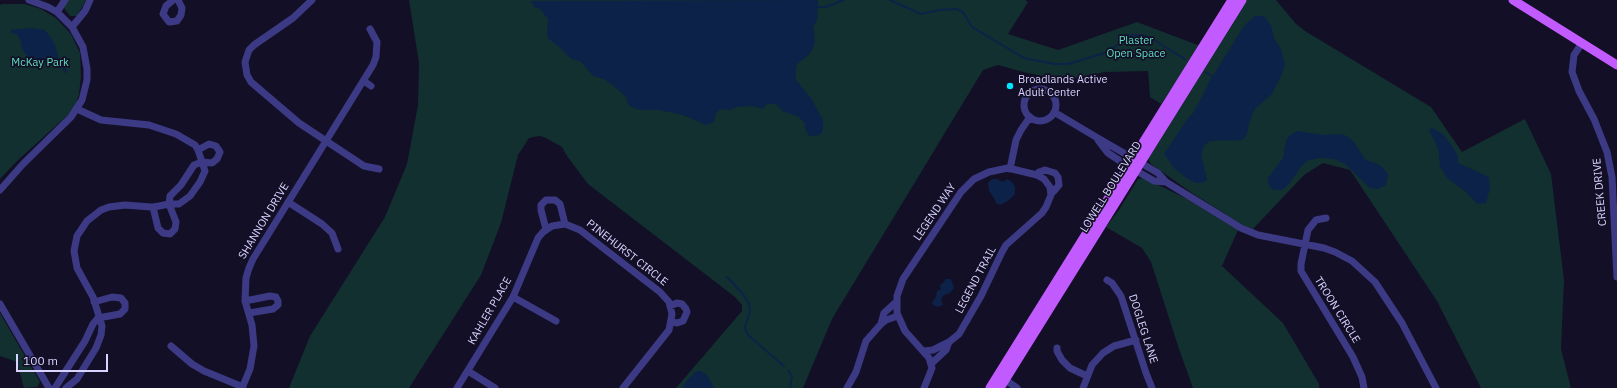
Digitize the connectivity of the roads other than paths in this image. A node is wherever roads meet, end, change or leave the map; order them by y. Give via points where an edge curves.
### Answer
1 (29, 0) edge
2 (65, 0) edge
3 (90, 0) edge
4 (173, 0) edge
5 (178, 0) edge
6 (312, 0) edge
7 (1232, 0) edge
8 (1242, 0) edge
9 (1513, 0) edge
10 (57, 12) junction
11 (72, 27) junction
12 (370, 29) dead end
13 (1582, 43) junction
14 (1617, 65) edge
15 (364, 81) junction
16 (371, 86) dead end
17 (77, 109) junction
18 (1054, 112) junction
19 (1030, 117) junction
20 (326, 141) junction
21 (198, 150) junction
22 (202, 162) junction
23 (1135, 164) junction
24 (379, 169) dead end
25 (1010, 169) junction
26 (1037, 175) junction
27 (0, 190) edge
28 (1051, 193) junction
29 (288, 202) junction
30 (169, 204) junction
31 (153, 207) junction
32 (1326, 218) dead end
33 (565, 224) junction
34 (546, 229) junction
35 (1304, 244) junction
36 (338, 248) dead end
37 (1617, 277) edge
38 (1108, 280) dead end
39 (513, 297) junction
40 (245, 300) junction
41 (896, 301) junction
42 (94, 302) junction
43 (0, 304) edge
44 (670, 306) junction
45 (249, 313) junction
46 (898, 316) junction
47 (98, 318) junction
48 (556, 321) dead end
49 (672, 322) junction
50 (881, 324) junction
51 (1136, 340) junction
52 (950, 342) junction
53 (171, 346) dead end
54 (1057, 348) dead end
55 (924, 351) junction
56 (931, 364) junction
57 (468, 371) junction
58 (1087, 376) junction
59 (998, 384) edge
60 (243, 387) edge
61 (49, 388) edge
62 (55, 388) edge
63 (66, 388) edge
64 (457, 388) edge
65 (495, 388) edge
66 (622, 388) edge
67 (847, 388) edge
68 (924, 388) edge
69 (1017, 388) edge
70 (1083, 388) edge
71 (1152, 388) edge
72 (1364, 388) edge
73 (1436, 388) edge

1 - 10 street
2 - 10 street
3 - 11 street
4 - 5 street via 166,6 163,14 169,22 177,21 181,16 182,8
6 - 20 street via 293,18 254,45 246,56 242,70 251,82 291,117
7 - 23 main road, LOWELL BOULEVARD
8 - 23 main road, LOWELL BOULEVARD
9 - 13 main road
10 - 11 street
11 - 17 street via 83,47 87,69 85,90
12 - 15 street, SHANNON DRIVE via 377,42 376,57
13 - 14 main road
13 - 37 street, CREEK DRIVE via 1574,55 1572,72 1607,152 1612,177
15 - 16 street
15 - 20 street, SHANNON DRIVE
17 - 21 street via 101,120 133,122 162,128 190,141
17 - 27 street
18 - 19 street via 1044,120
18 - 19 street via 1054,96 1045,90 1036,90 1028,95 1025,104
18 - 23 street
19 - 25 street via 1016,140
20 - 24 street via 364,166
20 - 29 street, SHANNON DRIVE
21 - 22 street
21 - 22 street via 209,144 216,146 220,152 212,163
22 - 30 street via 194,165 170,196
22 - 30 street via 205,171 190,196 179,204
23 - 35 street via 1154,181 1166,182 1241,228 1258,235
23 - 59 main road, LOWELL BOULEVARD
25 - 26 street, LEGEND TRAIL
25 - 41 street, LEGEND WAY via 989,172 968,184 910,267 899,288
26 - 28 street via 1048,184
26 - 28 street, LEGEND TRAIL via 1045,170 1056,173 1059,186
28 - 52 street, LEGEND TRAIL via 1042,213 1002,252 981,296 959,334
29 - 36 street via 332,233
29 - 40 street, SHANNON DRIVE via 249,268
30 - 31 street
30 - 31 street via 176,222 175,229 170,234 163,233 158,228
31 - 42 street via 109,207 94,215 81,228 75,244 75,260
32 - 35 street, TROON CIRCLE via 1316,220 1311,225
33 - 34 street
33 - 34 street via 558,202 546,200 541,205
33 - 44 street, PINEHURST CIRCLE via 580,230 660,292
34 - 39 street, KAHLER PLACE via 538,238
35 - 72 street, TROON CIRCLE via 1300,276 1353,357
35 - 73 street via 1324,248 1343,256 1369,276 1402,323
38 - 51 street, DOGLEG LANE via 1121,296
39 - 48 street
39 - 57 street, KAHLER PLACE
40 - 45 street, SHANNON DRIVE
40 - 45 street via 270,296 276,297 278,301 278,305 273,309
41 - 46 street, LEGEND WAY
41 - 50 street, LEGEND WAY via 884,313
42 - 47 street
42 - 47 street via 112,297 121,298 126,303 120,314
43 - 61 street
44 - 49 street
44 - 49 street via 682,304 687,312 683,322
45 - 60 street, SHANNON DRIVE via 254,346 250,369
46 - 50 street, LEGEND WAY
46 - 55 street, LEGEND WAY via 905,331
47 - 62 street
47 - 63 street via 102,326 96,348 77,378
49 - 66 street via 665,338
50 - 67 street, LEGEND WAY via 866,341 856,372
51 - 58 street via 1103,352
51 - 71 street, DOGLEG LANE
52 - 55 street, LEGEND TRAIL
52 - 56 street, LEGEND TRAIL via 946,350
53 - 60 street via 192,364
54 - 58 street via 1062,360 1070,368
55 - 56 street
56 - 68 street via 930,376
57 - 64 street, KAHLER PLACE
57 - 65 street
58 - 70 street
59 - 69 street

